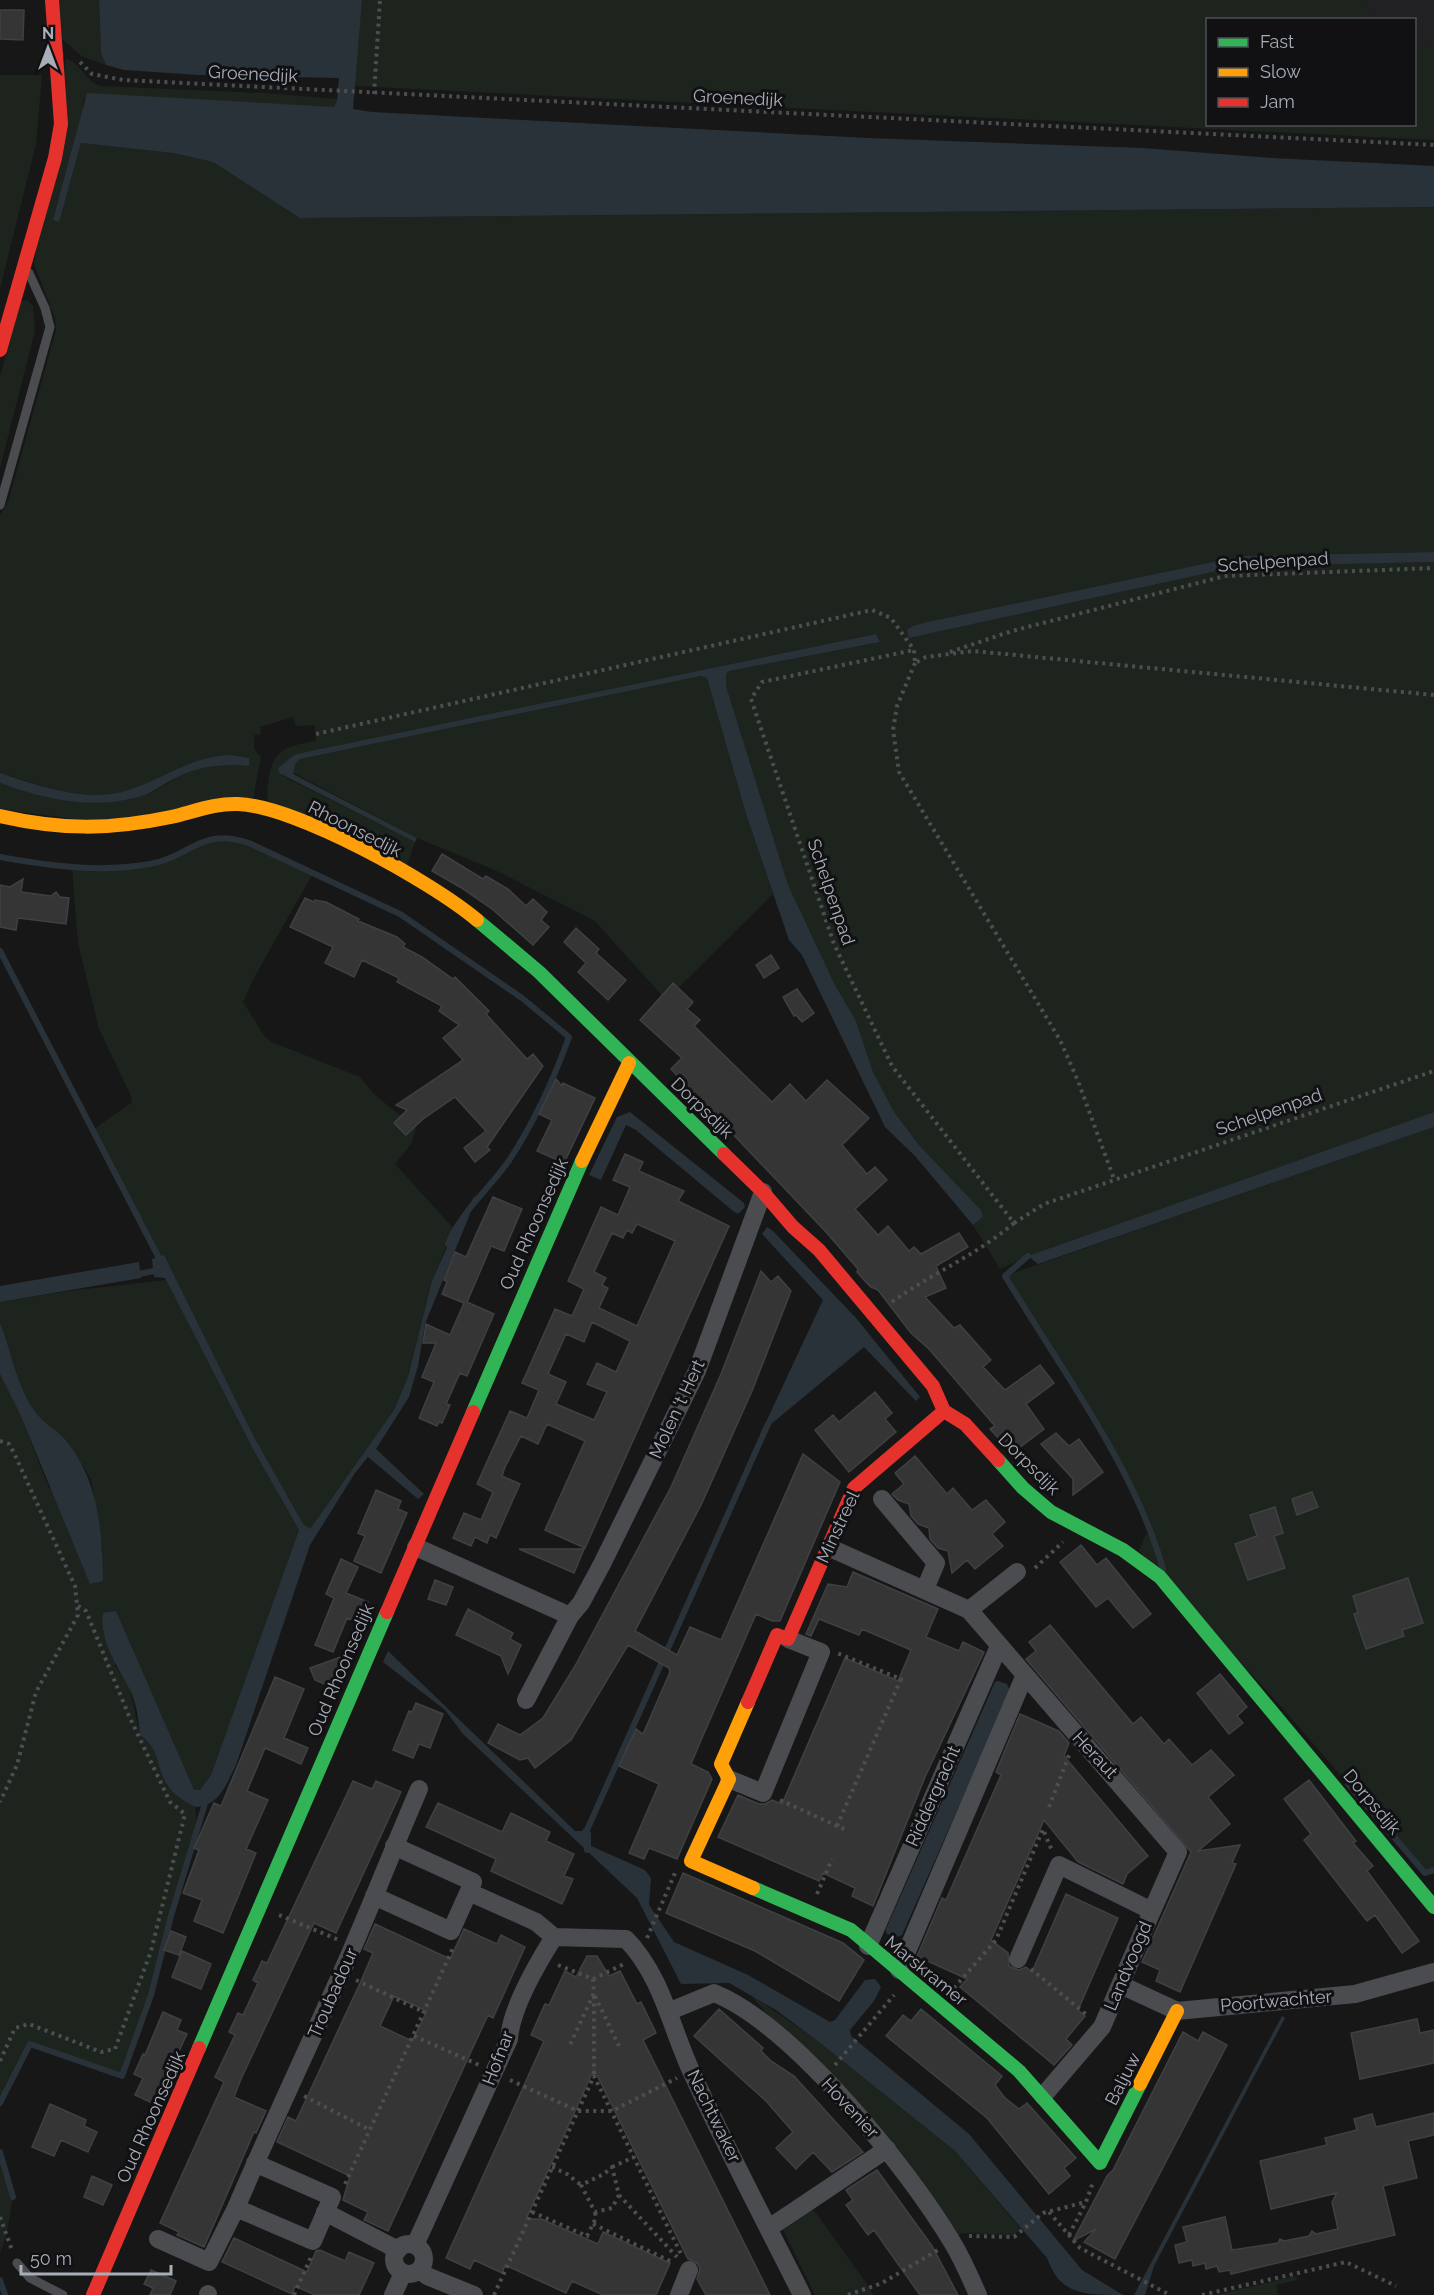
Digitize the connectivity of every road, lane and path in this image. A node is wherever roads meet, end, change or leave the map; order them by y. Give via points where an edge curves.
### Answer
1 (52, 0) edge
2 (380, 0) edge
3 (78, 60) dead end
4 (374, 94) junction
5 (1434, 145) edge
6 (24, 264) junction
7 (0, 350) edge
8 (0, 505) edge
9 (1434, 568) edge
10 (914, 650) junction
11 (944, 654) junction
12 (915, 663) junction
13 (1434, 695) edge
14 (316, 734) dead end
15 (0, 816) edge
16 (629, 1063) junction
17 (1434, 1071) edge
18 (1114, 1179) junction
19 (764, 1192) junction
20 (1014, 1223) junction
21 (873, 1316) junction
22 (944, 1411) junction
23 (0, 1441) edge
24 (882, 1499) dead end
25 (1078, 1527) junction
26 (416, 1547) junction
27 (828, 1547) junction
28 (1017, 1572) joint
29 (925, 1589) junction
30 (78, 1606) junction
31 (969, 1610) junction
32 (570, 1616) junction
33 (788, 1639) junction
34 (999, 1646) junction
35 (821, 1652) junction
36 (1024, 1677) junction
37 (525, 1700) dead end
38 (1077, 1736) junction
39 (729, 1779) junction
40 (419, 1789) dead end
41 (763, 1793) junction
42 (0, 1802) edge
43 (1049, 1807) dead end
44 (837, 1826) junction
45 (846, 1830) dead end
46 (394, 1846) junction
47 (832, 1859) dead end
48 (691, 1861) junction
49 (1059, 1865) junction
50 (469, 1892) junction
51 (374, 1896) junction
52 (1433, 1904) edge
53 (260, 1906) junction
54 (811, 1910) junction
55 (1152, 1911) junction
56 (451, 1931) junction
57 (648, 1935) dead end
58 (554, 1937) junction
59 (996, 1940) junction
60 (353, 1946) junction
61 (868, 1946) junction
62 (641, 1956) junction
63 (540, 1959) junction
64 (1018, 1959) junction
65 (1434, 1972) edge
66 (341, 1973) junction
67 (903, 1974) junction
68 (593, 1979) junction
69 (1121, 1985) junction
70 (594, 1993) junction
71 (939, 2005) junction
72 (670, 2011) junction
73 (1177, 2011) junction
74 (423, 2012) junction
75 (1102, 2027) junction
76 (414, 2036) junction
77 (619, 2046) dead end
78 (569, 2047) dead end
79 (0, 2061) edge
80 (839, 2061) dead end
81 (690, 2071) junction
82 (494, 2072) junction
83 (594, 2076) junction
84 (290, 2089) junction
85 (1043, 2096) junction
86 (578, 2110) junction
87 (612, 2111) junction
88 (370, 2130) junction
89 (887, 2149) junction
90 (634, 2157) junction
91 (255, 2163) junction
92 (1100, 2163) junction
93 (612, 2167) junction
94 (552, 2168) junction
95 (581, 2184) junction
96 (619, 2195) junction
97 (1086, 2202) junction
98 (329, 2204) junction
99 (236, 2208) junction
100 (532, 2212) junction
101 (595, 2212) junction
102 (1046, 2213) junction
103 (0, 2217) edge
104 (593, 2224) junction
105 (769, 2228) junction
106 (1069, 2235) junction
107 (158, 2239) dead end
108 (313, 2241) junction
109 (952, 2242) junction
110 (406, 2248) junction
111 (17, 2263) joint
112 (690, 2270) junction
113 (411, 2271) junction
114 (1396, 2286) dead end
115 (63, 2295) edge
116 (93, 2295) edge
117 (294, 2295) edge
118 (393, 2295) edge
119 (474, 2295) edge
120 (494, 2295) edge
121 (679, 2295) edge
122 (802, 2295) edge
123 (848, 2295) edge
124 (978, 2295) edge
125 (1170, 2295) edge
126 (1202, 2295) edge

1 - 6 street via 61,124
2 - 4 path
3 - 4 path, Groenedijk via 92,74 123,80
4 - 5 path, Groenedijk
6 - 7 street
6 - 8 lane via 50,327
9 - 11 path, Schelpenpad via 1225,576 1012,631
10 - 12 path
10 - 14 path via 891,618 872,610
10 - 20 path, Schelpenpad via 762,682 751,699 834,944 892,1065
11 - 12 path, Schelpenpad
11 - 13 path, Schelpenpad via 974,651
12 - 18 path via 897,706 893,730 900,772 1059,1040
15 - 16 street, Rhoonsedijk via 71,828 114,827 238,804 280,812 343,840 453,900 539,972
16 - 19 street, Dorpsdijk
16 - 26 street, Oud Rhoonsedijk via 572,1181
17 - 18 path, Schelpenpad
18 - 20 path, Schelpenpad via 1044,1204
19 - 21 street, Dorpsdijk via 792,1227 819,1250
19 - 32 street, Molen 't Hert via 697,1371 582,1603
20 - 21 path, Schelpenpad via 974,1254 919,1282
21 - 22 street, Dorpsdijk via 933,1386
22 - 25 street, Dorpsdijk via 965,1424 1037,1500
22 - 27 street, Minstreel via 854,1488
23 - 30 path via 9,1444 14,1453 75,1586
24 - 29 street via 936,1563
25 - 28 path via 1026,1576
25 - 52 street, Dorpsdijk via 1123,1550 1160,1577
26 - 32 street
26 - 53 street, Oud Rhoonsedijk
27 - 29 street, Heraut
27 - 33 street, Minstreel
28 - 31 street
29 - 31 street, Heraut
30 - 42 path via 72,1629 36,1692 17,1765
30 - 79 path via 86,1611 170,1802 185,1814 151,1951 115,2049 101,2052 29,2024 15,2028
31 - 34 street, Heraut
32 - 37 street, Molen 't Hert
33 - 35 street
33 - 39 street via 777,1635 721,1764
34 - 36 street, Heraut
34 - 61 street, Riddergracht
35 - 41 street
35 - 44 path via 826,1648 901,1679
36 - 38 street, Heraut
36 - 67 street, Riddergracht
38 - 43 path
38 - 55 street, Heraut via 1178,1852
39 - 41 street
39 - 48 street
40 - 46 street, Troubadour
41 - 44 path
44 - 45 path
46 - 50 street via 473,1882
46 - 51 street, Troubadour
47 - 54 path
48 - 54 street, Marskramer
48 - 57 path via 677,1870
49 - 55 street, Landvoogd
49 - 59 path via 1042,1829
49 - 64 street
50 - 56 street
50 - 58 street via 536,1922
51 - 56 street
51 - 60 street, Troubadour
53 - 60 path
53 - 116 street, Oud Rhoonsedijk
54 - 61 street, Marskramer via 851,1930
55 - 69 street, Landvoogd
56 - 74 path via 455,1941
58 - 62 street, Nachtwaker via 626,1939
58 - 63 street, Hofnar
59 - 64 path
59 - 71 path
60 - 66 street, Troubadour
61 - 67 street, Marskramer
62 - 68 path
62 - 72 street, Nachtwaker
63 - 68 path
63 - 82 street, Hofnar
64 - 75 path
65 - 73 street, Poortwachter via 1355,1994
66 - 74 path
66 - 84 street, Troubadour
67 - 71 street, Marskramer
67 - 80 path via 862,2036
68 - 70 path
69 - 73 street
69 - 75 street, Landvoogd
70 - 77 path
70 - 78 path
70 - 83 path
71 - 85 street, Marskramer via 1019,2071
72 - 81 street, Nachtwaker
72 - 89 street, Hovenier via 714,1993 755,2015 808,2063
73 - 92 street, Baljuw
74 - 76 path
75 - 85 street, Landvoogd
76 - 82 path
76 - 88 path
81 - 87 path
81 - 105 street, Nachtwaker
82 - 86 path
82 - 110 street, Hofnar
83 - 86 path
83 - 87 path
84 - 88 path
84 - 91 street, Troubadour
85 - 92 street, Marskramer
86 - 87 path
86 - 94 path
87 - 90 path
88 - 98 path via 339,2197
89 - 105 street
89 - 109 street, Hovenier
90 - 93 path
90 - 112 path
91 - 98 street
91 - 99 street, Troubadour
92 - 97 path
93 - 95 path
93 - 96 path
94 - 95 path
94 - 100 path
95 - 101 path
96 - 101 path via 612,2208
96 - 112 path
97 - 102 path
97 - 106 path
98 - 108 street
98 - 110 street
99 - 107 street, Troubadour via 209,2262
99 - 108 street
100 - 104 path via 587,2236
100 - 120 path
101 - 104 path
102 - 106 path
102 - 109 path via 1014,2237 962,2236
103 - 111 path
104 - 112 path
105 - 122 street, Nachtwaker
106 - 125 path via 1080,2248
108 - 117 path via 314,2250
109 - 123 path via 882,2283
109 - 124 street, Hovenier
110 - 113 street via 395,2263
110 - 113 street via 423,2253 423,2265
111 - 115 lane via 30,2278
112 - 121 street
113 - 118 street
113 - 119 street
114 - 126 path via 1346,2262

